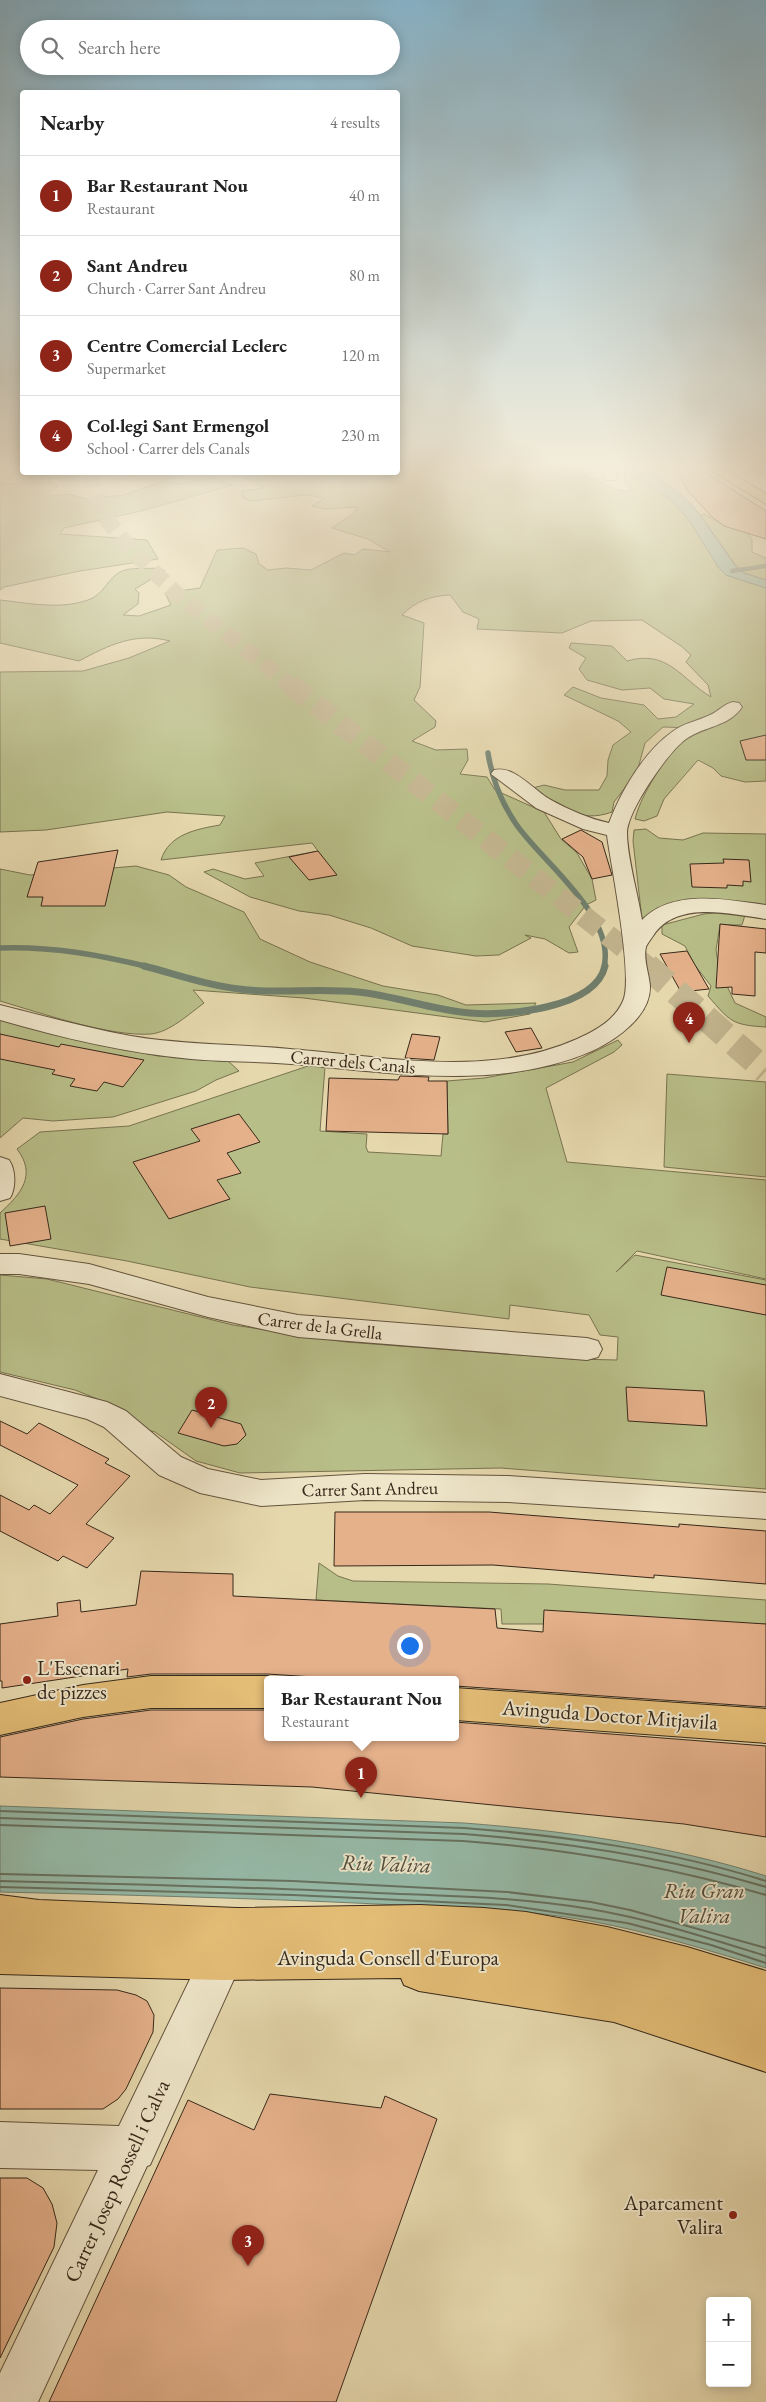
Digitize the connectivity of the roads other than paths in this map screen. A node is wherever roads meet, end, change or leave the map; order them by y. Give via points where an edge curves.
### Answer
1 (733, 707) dead end
2 (501, 774) dead end
3 (617, 831) junction
4 (766, 912) edge
5 (634, 948) junction
6 (0, 1012) edge
7 (0, 1166) edge
8 (0, 1192) edge
9 (0, 1264) edge
10 (587, 1349) dead end
11 (0, 1385) edge
12 (766, 1506) edge
13 (264, 1692) edge
14 (459, 1704) edge
15 (0, 1719) edge
16 (766, 1726) edge
17 (0, 1915) edge
18 (0, 1953) edge
19 (222, 1959) junction
20 (346, 1959) junction
21 (766, 1992) edge
22 (766, 2023) edge
23 (766, 2050) edge
24 (0, 2145) edge
25 (134, 2149) junction
26 (12, 2402) edge

1 - 3 street, Carrer dels Canals via 726,715 678,736 636,789 621,816
2 - 3 street via 543,804 590,825
3 - 5 street, Carrer dels Canals
4 - 5 street via 697,906 679,909 658,918
5 - 6 street, Carrer dels Canals via 636,998 627,1014 606,1033 579,1048 544,1059 499,1067 447,1070 177,1050 79,1034
7 - 8 street
9 - 10 street, Carrer de la Grella via 89,1274 208,1307 298,1326
11 - 12 street, Carrer Sant Andreu via 96,1410 115,1419 170,1466 200,1480 261,1493 365,1487 508,1488
13 - 15 main road via 151,1692 83,1701
14 - 16 main road, Avinguda Doctor Mitjavila
17 - 21 main road, Avinguda Consell d'Europa via 21,1920 97,1920 254,1928 442,1925 503,1929 608,1947 687,1966
18 - 19 main road, Avinguda Consell d'Europa
19 - 20 main road, Avinguda Consell d'Europa
19 - 25 street, Carrer Josep Rossell i Calva
20 - 22 main road, Avinguda Consell d'Europa via 481,1956 547,1962 629,1976
20 - 23 main road via 614,2001
24 - 25 street
25 - 26 street, Carrer Josep Rossell i Calva

